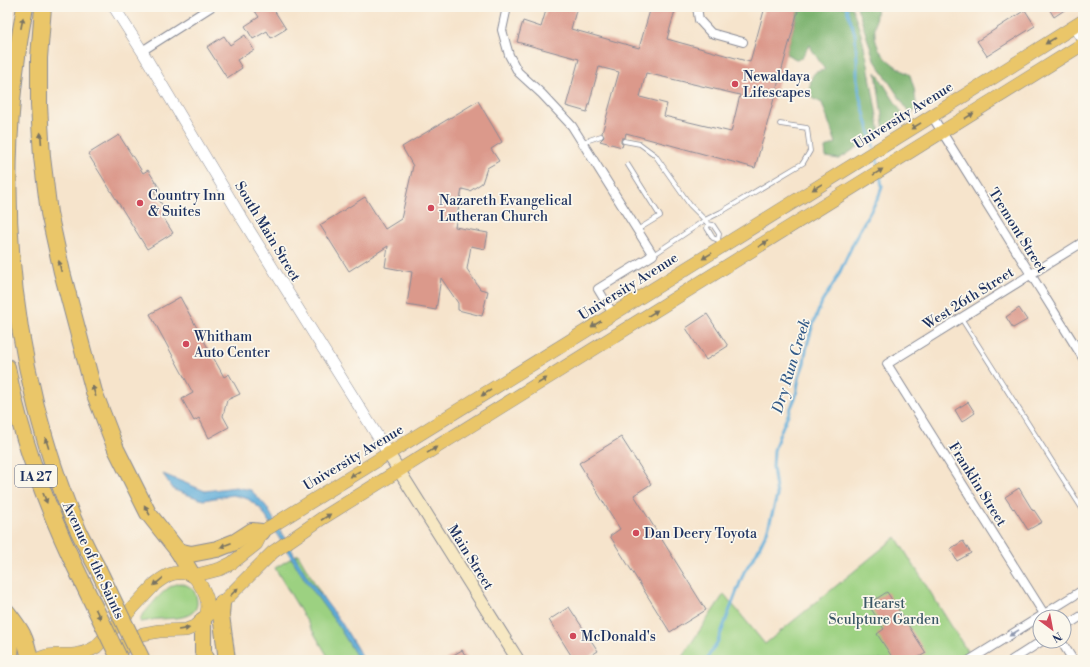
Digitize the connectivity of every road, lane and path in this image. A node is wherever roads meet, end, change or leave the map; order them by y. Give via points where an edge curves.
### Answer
1 (25, 7) edge
2 (43, 7) edge
3 (114, 7) edge
4 (211, 7) edge
5 (507, 7) edge
6 (697, 7) edge
7 (1078, 23) edge
8 (743, 42) dead end
9 (1083, 43) edge
10 (142, 51) junction
11 (932, 116) junction
12 (780, 124) dead end
13 (942, 133) junction
14 (601, 136) dead end
15 (624, 141) dead end
16 (583, 142) junction
17 (628, 165) dead end
18 (707, 222) junction
19 (637, 230) junction
20 (1083, 242) edge
21 (720, 243) junction
22 (653, 255) junction
23 (1031, 275) junction
24 (613, 314) junction
25 (961, 318) junction
26 (1083, 358) edge
27 (888, 364) joint
28 (7, 367) edge
29 (388, 453) junction
30 (398, 470) junction
31 (1083, 510) edge
32 (262, 532) junction
33 (178, 551) junction
34 (192, 574) junction
35 (1083, 590) edge
36 (222, 604) junction
37 (1041, 609) edge
38 (1055, 609) edge
39 (7, 612) edge
40 (1083, 615) edge
41 (204, 619) junction
42 (7, 620) edge
43 (1072, 622) edge
44 (1032, 624) edge
45 (1032, 647) edge
46 (1066, 649) edge
47 (10, 660) edge
48 (30, 660) edge
49 (37, 660) edge
50 (114, 660) edge
51 (120, 660) edge
52 (142, 660) edge
53 (207, 660) edge
54 (227, 660) edge
55 (518, 660) edge
56 (970, 660) edge
57 (1012, 660) edge
58 (1073, 660) edge

52 -> 1 highway, Avenue of the Saints / IA 27, bridge via 78,531 62,490 29,376 15,299 7,194 14,71
33 -> 2 highway via 148,513 116,449 94,392 62,272 49,213 42,157 39,58
3 - 10 street, South Main Street
4 - 10 street
5 - 16 street via 502,30 509,55 518,72 572,126
6 - 8 street via 698,20 711,34
7 - 9 street
7 -> 11 main road, University Avenue
13 -> 9 main road
10 - 29 street, South Main Street
11 - 13 street, Tremont Street
11 -> 21 main road, University Avenue
12 - 18 lane via 807,128 810,151 803,162
13 - 23 street, Tremont Street
30 -> 13 main road
14 - 16 lane
15 - 18 lane via 640,144 656,155 690,206
16 - 19 street
17 - 19 lane via 660,216
18 - 21 lane via 707,228 713,238
18 - 21 lane via 713,225 719,234
18 - 22 lane
19 - 22 street
20 - 23 street, West 26th Street
21 -> 24 main road, University Avenue
22 - 24 street via 598,289
23 - 25 street, West 26th Street
23 - 26 street, Tremont Street
24 -> 29 main road, University Avenue
25 - 27 street, West 26th Street
25 - 31 lane
27 - 37 street, Franklin Street
28 -> 51 highway, Avenue of the Saints / IA 27, bridge via 34,469 61,539
29 - 30 main road, South Main Street
29 -> 32 main road, University Avenue
36 -> 30 main road via 273,552
30 - 55 main road, Main Street
32 -> 33 highway via 252,531 235,542 217,549 191,554
32 - 34 main road, University Avenue via 256,544 232,563 220,569
33 - 34 highway
34 - 41 main road via 205,592 208,611
34 -> 49 main road, University Avenue via 177,572 166,575 96,647 78,654 47,656
35 - 38 street
36 - 41 main road
36 - 54 highway
39 - 48 highway via 26,639
40 - 43 street
50 -> 41 main road via 126,645 143,634 186,630
41 - 53 highway via 203,652
42 - 47 highway via 11,641
44 -> 56 street
45 - 57 street
46 - 58 street

